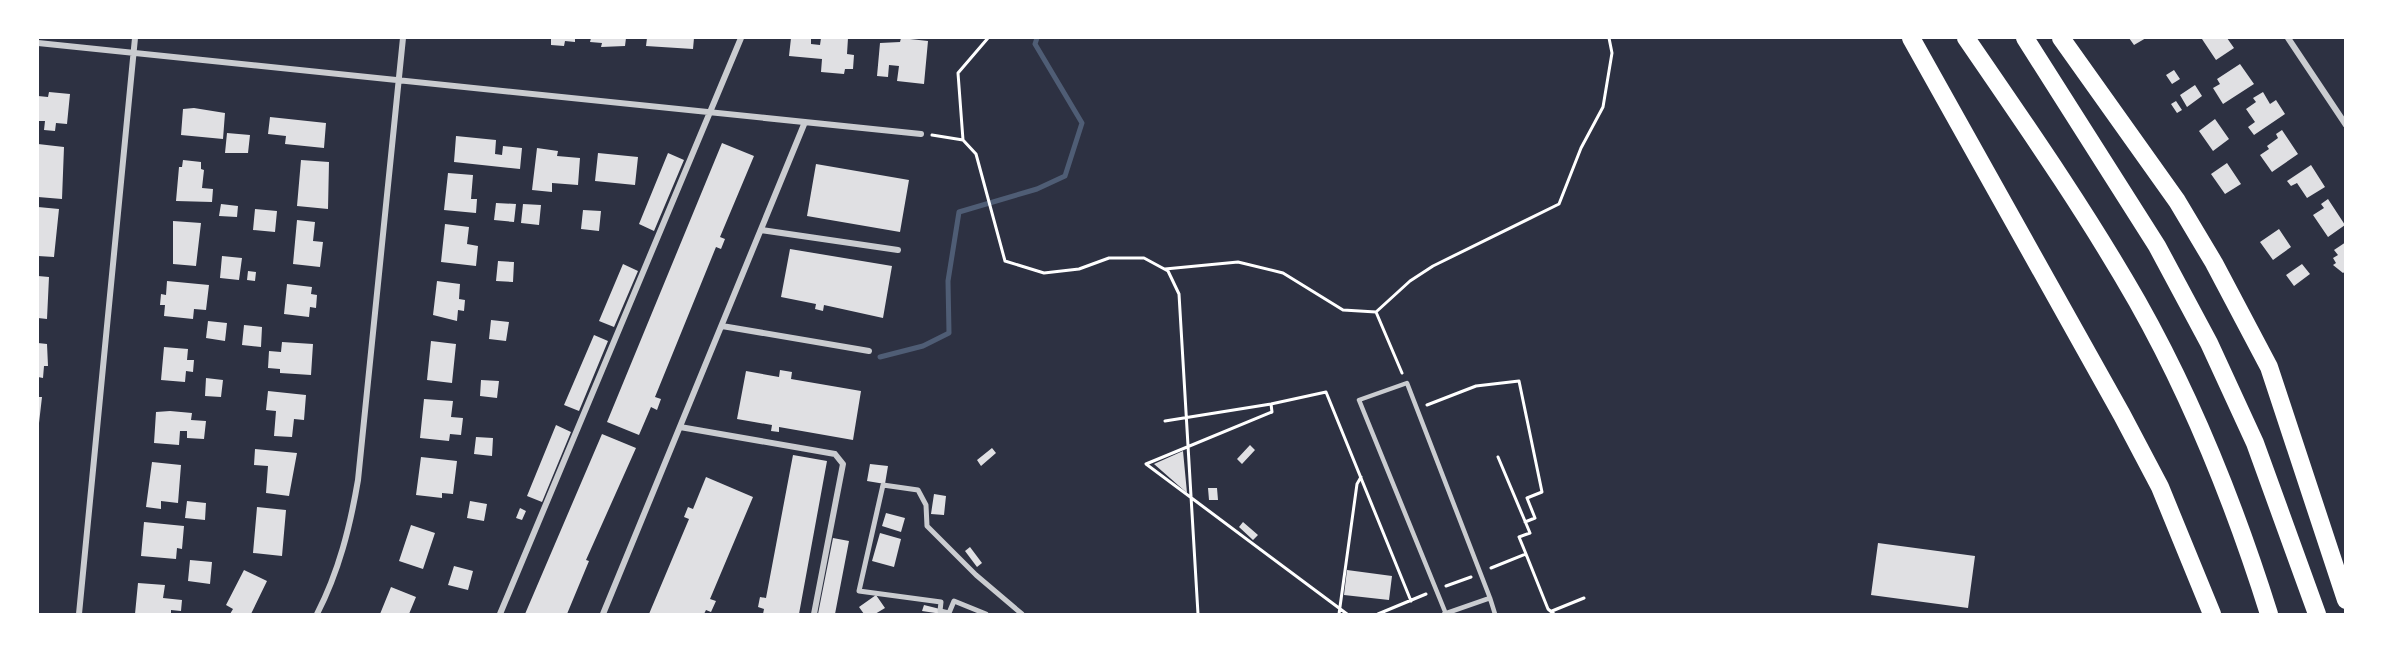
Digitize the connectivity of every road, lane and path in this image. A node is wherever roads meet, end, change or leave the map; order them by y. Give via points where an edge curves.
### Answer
1 (135, 38) edge
2 (403, 38) edge
3 (741, 38) edge
4 (988, 38) edge
5 (1609, 38) edge
6 (1911, 38) edge
7 (1966, 38) edge
8 (2025, 38) edge
9 (2061, 38) edge
10 (2288, 38) edge
11 (38, 44) edge
12 (133, 53) junction
13 (398, 81) junction
14 (710, 112) junction
15 (805, 122) junction
16 (2346, 125) edge
17 (923, 134) joint
18 (963, 140) junction
19 (761, 230) junction
20 (898, 250) dead end
21 (1165, 269) junction
22 (1376, 312) junction
23 (722, 326) junction
24 (869, 351) dead end
25 (1407, 383) junction
26 (1271, 404) junction
27 (1417, 409) junction
28 (1187, 418) junction
29 (1165, 421) dead end
30 (680, 427) junction
31 (1189, 447) junction
32 (1498, 457) dead end
33 (1361, 477) junction
34 (1192, 498) junction
35 (1525, 522) junction
36 (1526, 554) dead end
37 (1490, 598) junction
38 (1584, 598) dead end
39 (2346, 600) edge
40 (1411, 601) dead end
41 (1552, 611) dead end
42 (1340, 612) edge
43 (1445, 614) edge
44 (80, 615) edge
45 (317, 615) edge
46 (500, 615) edge
47 (603, 615) edge
48 (814, 615) edge
49 (986, 615) edge
50 (1022, 615) edge
51 (1198, 615) edge
52 (1347, 615) edge
53 (1496, 615) edge
54 (2212, 615) edge
55 (2270, 615) edge
56 (2317, 615) edge

1 - 12 street
2 - 13 street
3 - 14 street
4 - 18 path via 958,73
5 - 22 path via 1612,53 1603,108 1581,148 1559,204 1433,266 1410,280
6 - 54 highway via 2160,488
7 - 55 highway via 2097,234 2162,347 2204,435
8 - 56 highway via 2151,237 2209,343 2255,443
9 - 39 highway via 2176,201 2269,367
10 - 16 street
11 - 12 street
12 - 13 street
12 - 44 street
13 - 14 street
13 - 45 street via 358,480 348,534 332,586
14 - 15 street
14 - 46 street
15 - 17 street
15 - 19 street
17 - 18 path
18 - 21 path via 976,154 1005,261 1044,273 1079,269 1109,258 1144,258
19 - 20 street
19 - 23 street
21 - 22 path via 1238,262 1283,273 1343,310
21 - 28 path via 1179,294
22 - 25 path
23 - 24 street
23 - 30 street
25 - 27 lane
25 - 43 lane via 1359,400
26 - 28 path
26 - 31 path via 1272,412
26 - 33 path via 1326,392
27 - 35 path via 1476,386 1518,381 1542,492 1527,498 1535,518
27 - 37 lane
28 - 29 path
28 - 31 path
30 - 47 street
30 - 48 street via 840,458 843,464
31 - 34 path
31 - 34 path via 1146,464
32 - 35 path
33 - 40 path
33 - 42 path
34 - 42 path
34 - 51 path
35 - 36 path via 1530,533 1520,537
37 - 43 lane
37 - 53 lane
38 - 41 path
42 - 52 path
49 - 50 street via 954,601 949,613 940,611 941,602 859,591 883,485 918,490 926,505 927,526

